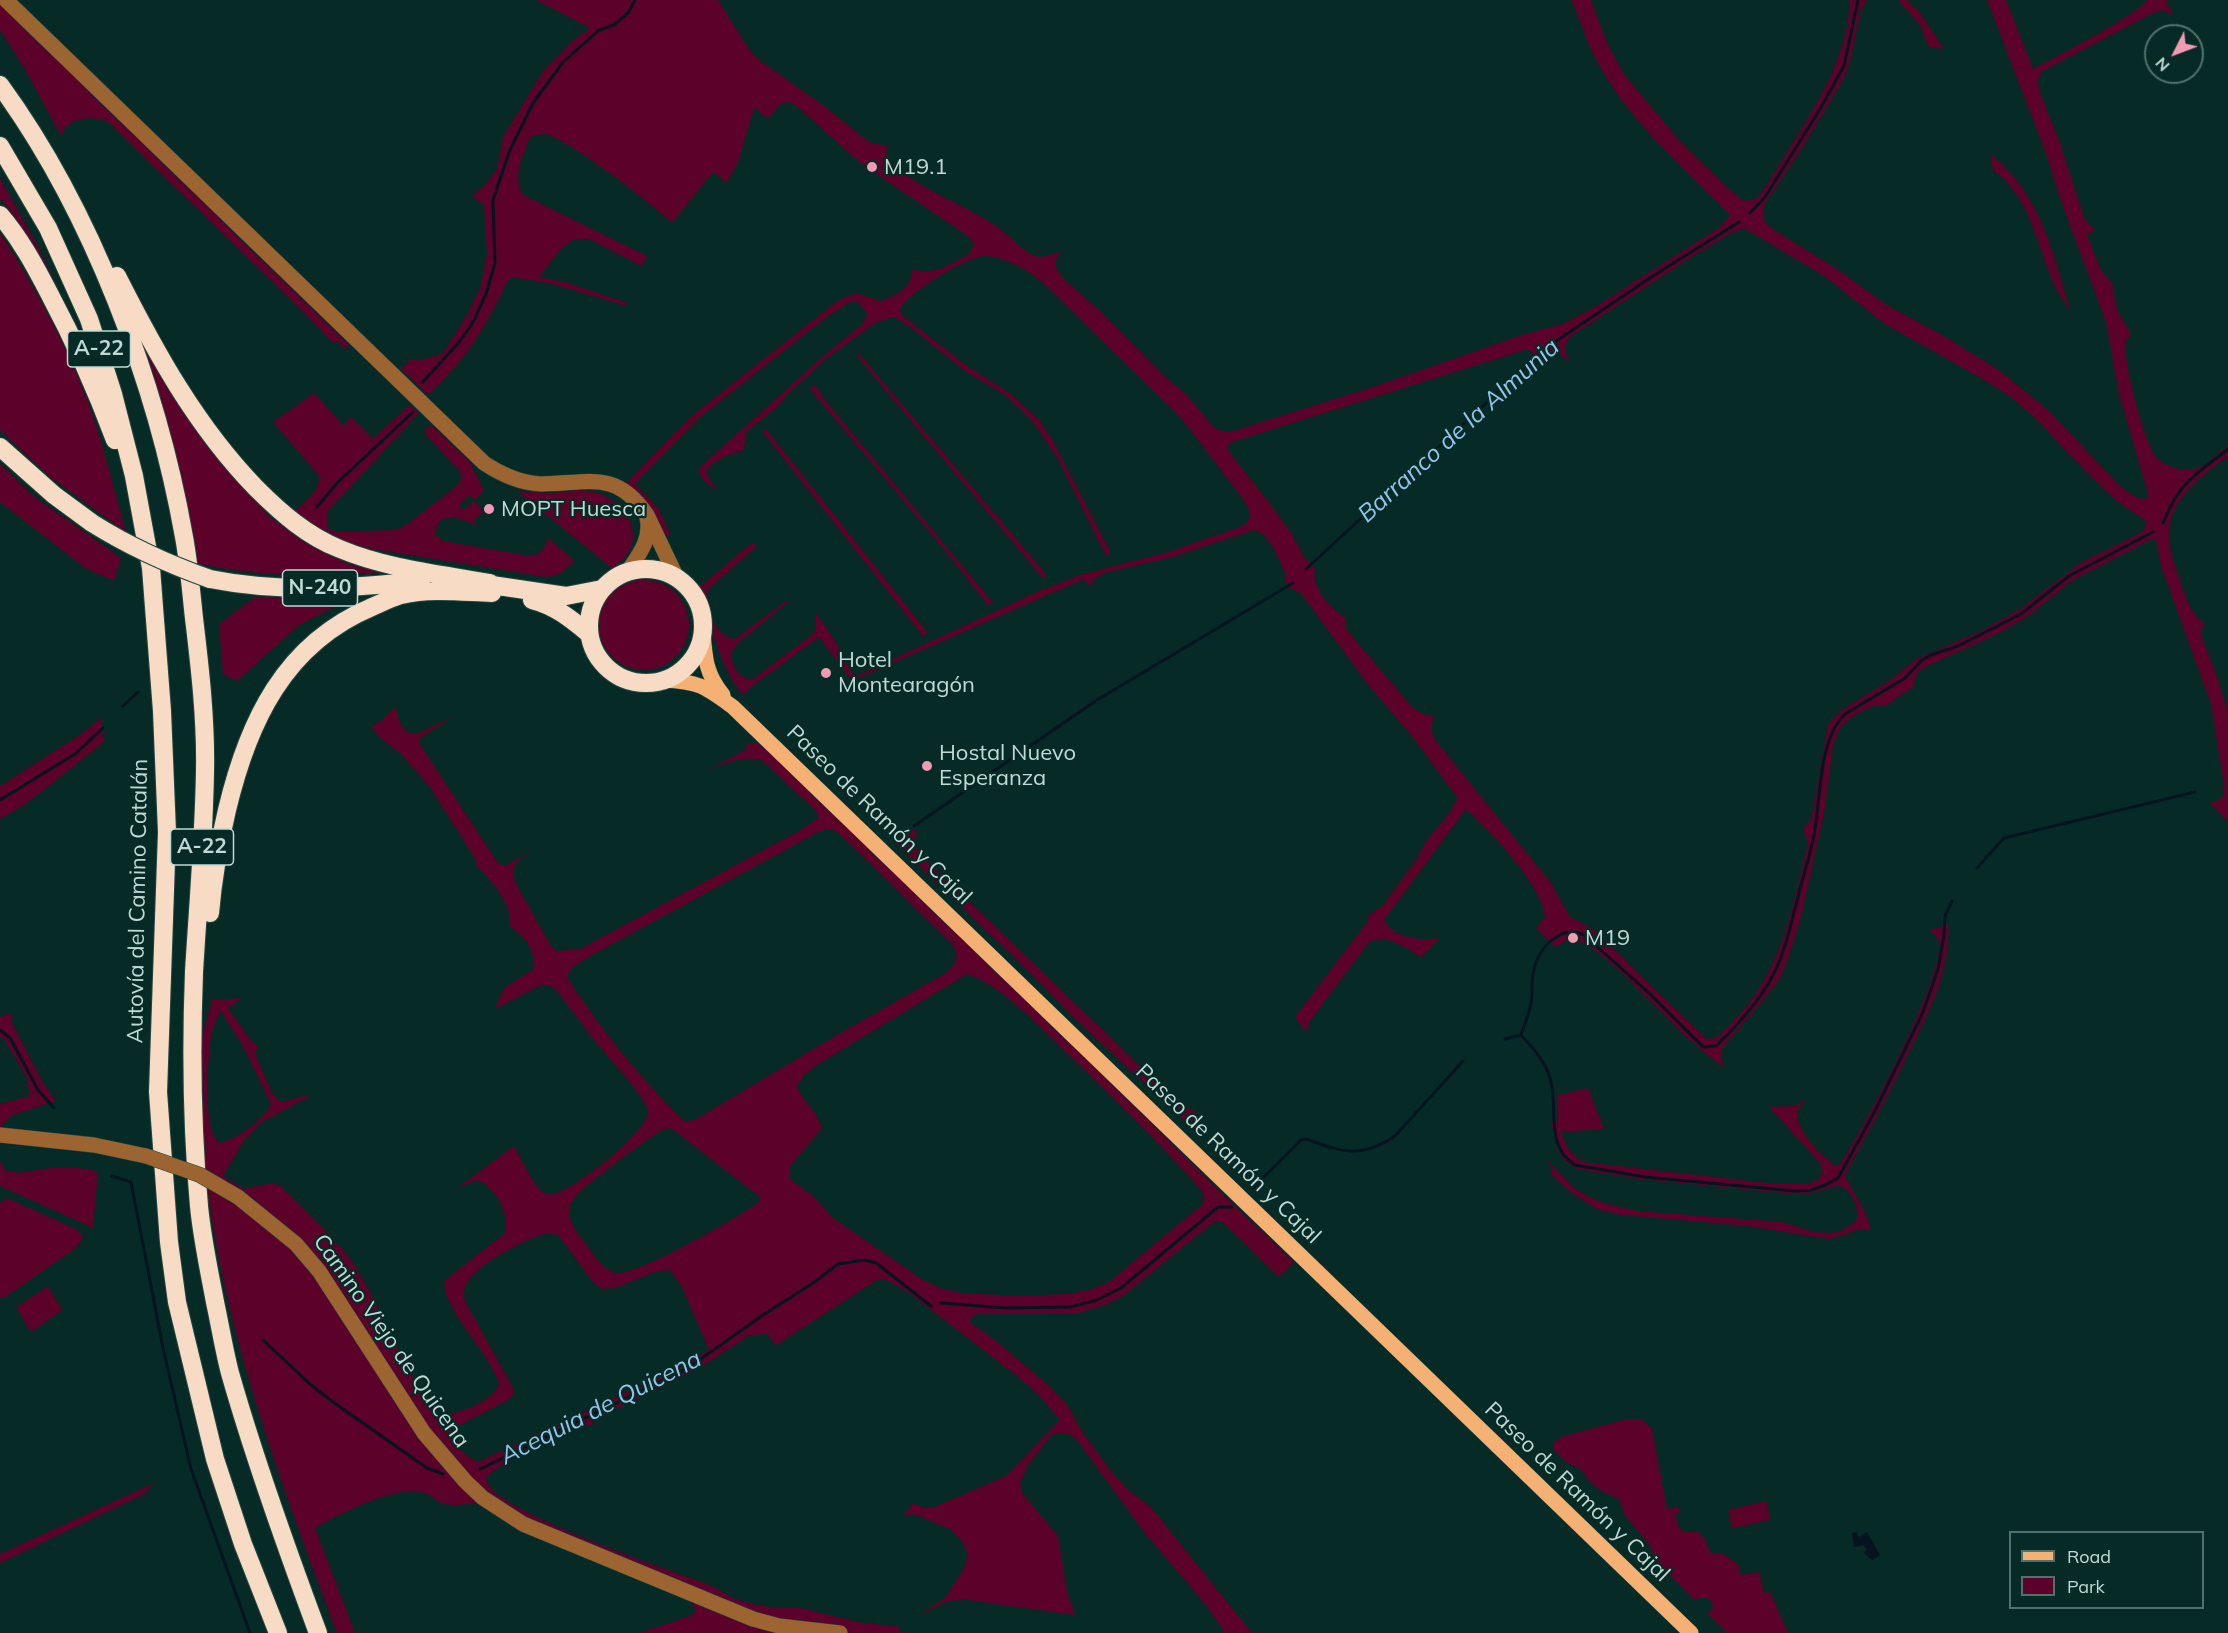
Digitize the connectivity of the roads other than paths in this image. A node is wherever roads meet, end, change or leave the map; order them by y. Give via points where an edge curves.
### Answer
1 (6, 0) edge
2 (0, 85) edge
3 (31, 129) junction
4 (0, 146) edge
5 (0, 215) edge
6 (0, 447) edge
7 (647, 515) junction
8 (152, 568) junction
9 (628, 571) junction
10 (676, 576) junction
11 (491, 588) junction
12 (602, 589) junction
13 (564, 604) junction
14 (588, 633) junction
15 (703, 633) junction
16 (664, 680) junction
17 (733, 707) junction
18 (0, 1135) edge
19 (229, 1369) junction
20 (278, 1633) edge
21 (318, 1633) edge
22 (840, 1633) edge
23 (1691, 1633) edge

1 - 7 street via 484,463 504,475 540,484 602,481 627,494
2 - 3 highway, A-22
3 - 11 highway via 92,229 174,383 210,435 268,500 302,529 338,549 392,566
3 - 19 highway, A-22 via 81,222 125,325 156,417 185,540 201,675 205,767 194,984 195,1136 199,1210
4 - 8 highway, Autovía del Camino Catalán / A-22 via 48,228 89,319 132,465
5 - 8 highway via 35,266 96,390 124,465
6 - 11 highway, N-240, bridge via 92,523 135,549 210,579 256,587 309,588 430,580
7 - 9 street via 649,532
7 - 10 street
8 - 20 highway, Autovía del Camino Catalán / A-22 via 167,832 158,1092 169,1242 177,1302 215,1459
9 - 10 highway via 645,568
9 - 12 highway
10 - 15 highway via 698,600
11 - 13 highway, N-240 via 550,595
11 - 19 highway via 400,596 351,616 305,650 284,674 251,732 240,761 218,848 211,899 200,1062 202,1202
12 - 13 highway
12 - 14 highway via 592,608
13 - 14 highway
14 - 16 highway via 598,657 620,677 634,682
15 - 16 highway via 698,651 686,667
15 - 17 main road via 705,662 712,682
16 - 17 main road via 705,687
17 - 23 main road, Paseo de Ramón y Cajal
18 - 22 street, Camino Viejo de Quicena, bridge via 94,1145 146,1156 200,1175 238,1197 296,1244 319,1271 424,1433 466,1482 492,1504 523,1524 753,1618 779,1626
19 - 21 highway, A-22 via 269,1499

